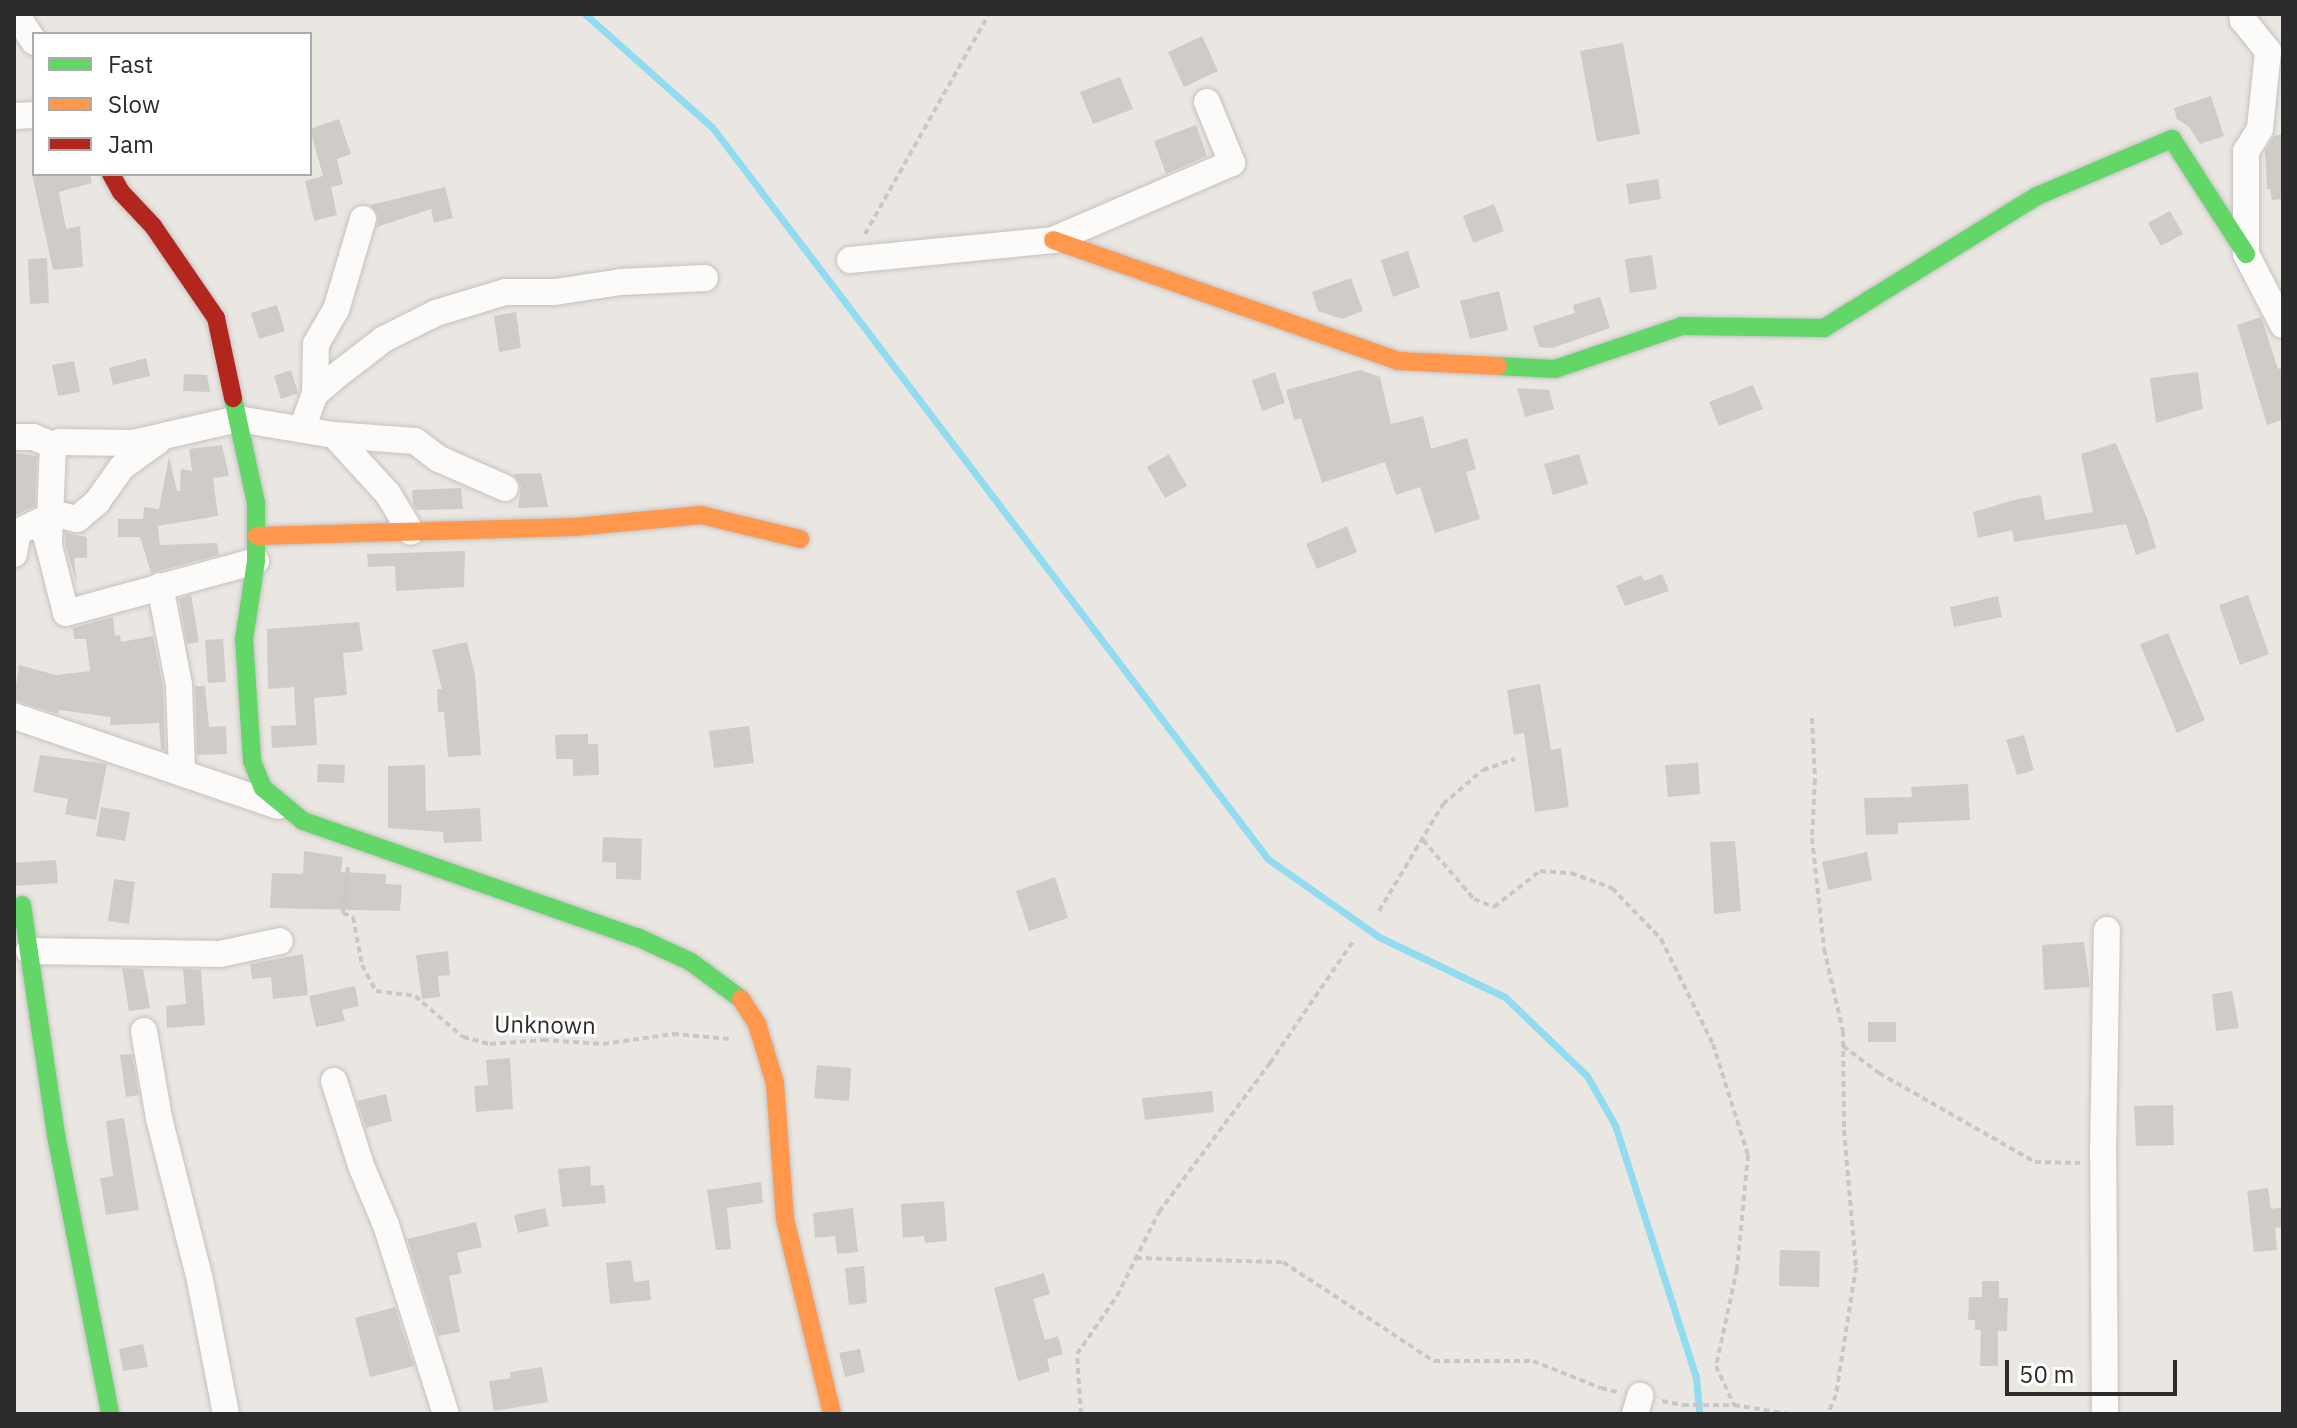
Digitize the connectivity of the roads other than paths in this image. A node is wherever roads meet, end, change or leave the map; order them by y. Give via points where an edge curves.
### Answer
1 (16, 14) edge
2 (2242, 14) edge
3 (32, 39) edge
4 (2274, 44) edge
5 (1207, 102) dead end
6 (112, 176) edge
7 (363, 219) dead end
8 (1053, 240) junction
9 (2246, 254) junction
10 (850, 260) road end
11 (705, 278) dead end
12 (2283, 325) edge
13 (315, 394) junction
14 (238, 419) junction
15 (302, 429) junction
16 (334, 435) junction
17 (14, 437) edge
18 (159, 440) junction
19 (53, 445) junction
20 (505, 488) dead end
21 (51, 513) junction
22 (411, 532) junction
23 (800, 539) dead end
24 (49, 546) junction
25 (256, 548) junction
26 (14, 554) edge
27 (160, 586) junction
28 (14, 716) edge
29 (182, 772) junction
30 (285, 808) junction
31 (22, 905) dead end
32 (2107, 930) dead end
33 (280, 941) dead end
34 (29, 951) junction
35 (144, 1031) dead end
36 (334, 1081) dead end
37 (110, 1414) edge
38 (226, 1414) edge
39 (446, 1414) edge
40 (832, 1414) edge
41 (2105, 1414) edge

1 - 3 street
2 - 4 street
4 - 9 street via 2268,51 2260,129 2246,151
5 - 8 street via 1232,163
6 - 14 street via 216,318
7 - 13 street via 336,310 316,344
8 - 9 street via 1398,361 1555,369 1682,326 1824,328 2037,196 2172,139
8 - 10 street
9 - 12 street
11 - 13 street via 505,292 436,313 384,339
13 - 15 street
14 - 15 street
14 - 18 street
14 - 25 street via 256,503
15 - 16 street
16 - 20 street via 415,441 439,459
16 - 22 street via 388,494
17 - 19 street
18 - 19 street
18 - 21 street via 122,467 77,519
19 - 21 street
21 - 24 street
22 - 23 street via 575,527 701,515
22 - 25 street
24 - 26 street via 41,521 18,532
24 - 27 street via 66,613
25 - 27 street
25 - 30 street via 244,639 252,761 263,788
27 - 29 street via 179,685
28 - 29 street
29 - 30 street
30 - 40 street via 303,821 637,937 691,962 741,998 763,1042 775,1083 785,1219
31 - 34 street
32 - 41 street
33 - 34 street via 220,954
34 - 37 street via 56,1135
35 - 38 street
36 - 39 street

